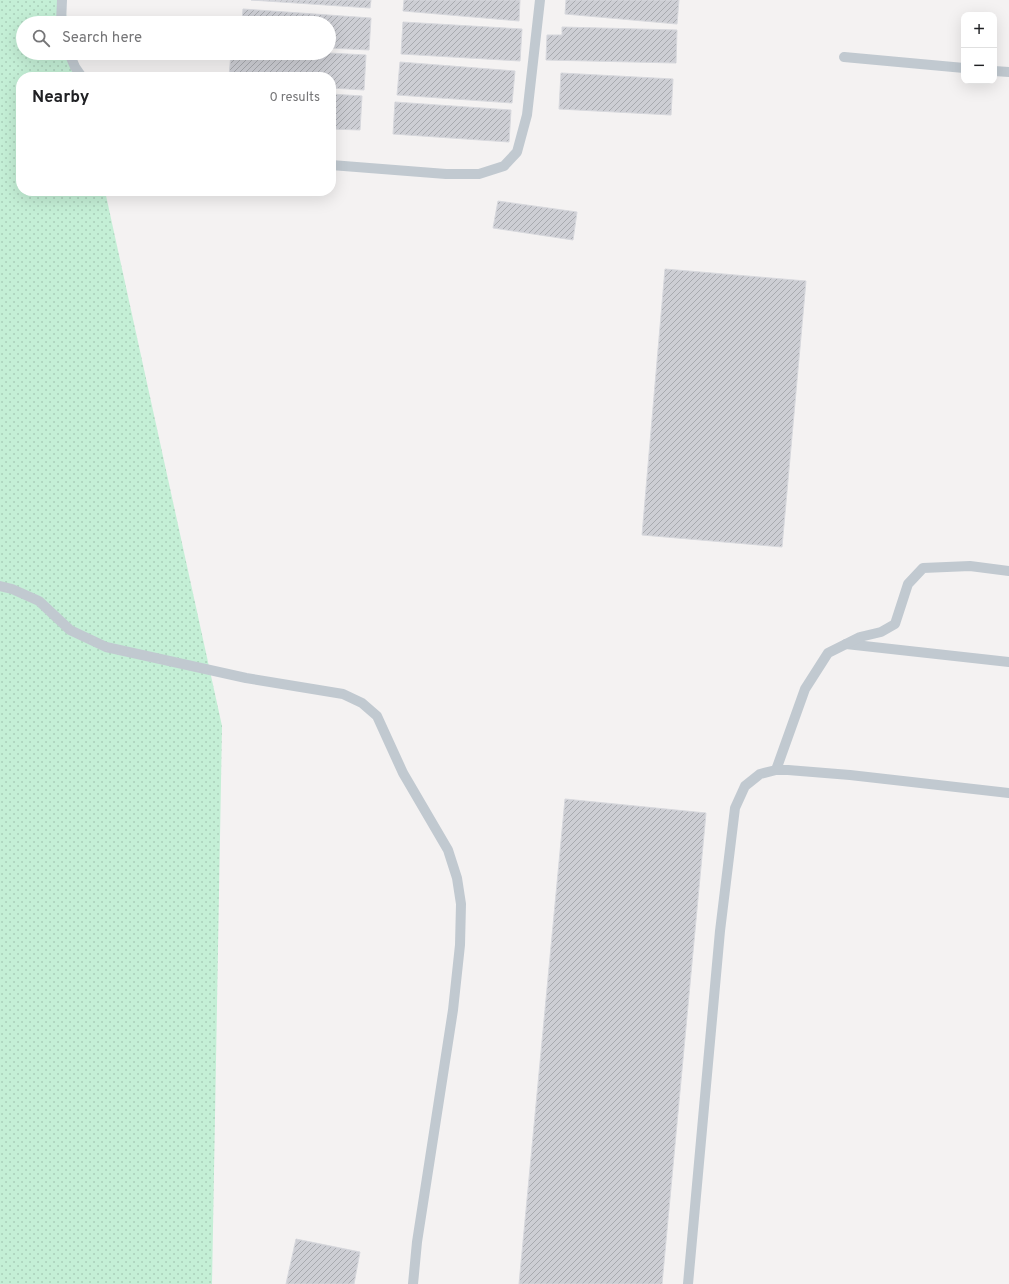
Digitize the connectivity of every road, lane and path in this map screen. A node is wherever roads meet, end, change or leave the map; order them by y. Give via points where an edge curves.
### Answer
1 (62, 0) edge
2 (540, 0) edge
3 (62, 16) edge
4 (844, 57) dead end
5 (72, 60) edge
6 (961, 68) edge
7 (997, 71) edge
8 (78, 72) edge
9 (1009, 72) edge
10 (336, 165) edge
11 (1009, 571) edge
12 (0, 586) edge
13 (846, 644) junction
14 (1009, 662) edge
15 (776, 770) junction
16 (1009, 793) edge
17 (414, 1284) edge
18 (688, 1284) edge

1 - 3 lane
2 - 10 lane via 527,115 517,152 504,166 479,174 446,174
4 - 6 lane
5 - 8 lane
7 - 9 lane
11 - 13 lane via 970,566 923,568 908,584 895,624 881,632 860,636
12 - 17 lane via 39,601 70,630 106,647 246,678 343,694 362,703 377,716 402,773 448,850 457,878 461,904 460,945 453,1002 417,1242
13 - 14 lane
13 - 15 lane via 828,653 805,689
15 - 16 lane via 850,775
15 - 18 lane via 760,774 745,786 735,808 720,931

